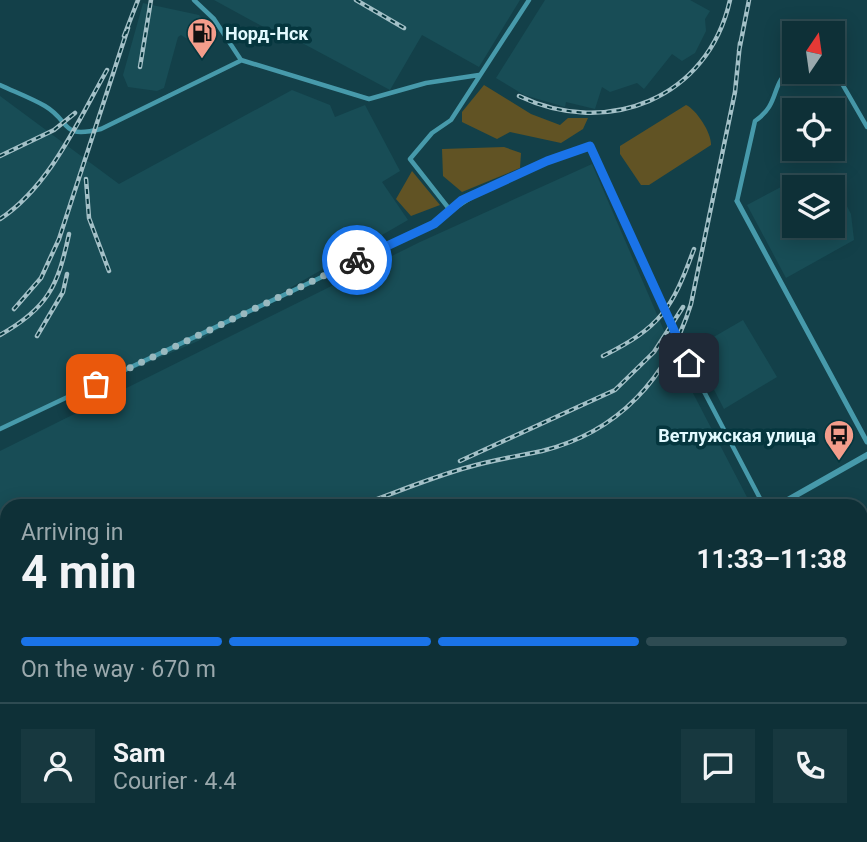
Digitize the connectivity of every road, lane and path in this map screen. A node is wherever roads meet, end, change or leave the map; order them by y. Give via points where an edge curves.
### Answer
1 (194, 0) edge
2 (529, 0) edge
3 (241, 60) junction
4 (782, 74) edge
5 (480, 75) junction
6 (842, 84) edge
7 (0, 85) edge
8 (867, 127) edge
9 (737, 201) joint
10 (450, 210) junction
11 (0, 429) edge
12 (867, 442) edge
13 (867, 455) edge
14 (760, 499) edge
15 (790, 499) edge

1 - 3 street via 214,19
2 - 5 street
3 - 5 street via 369,99 426,83
3 - 7 street via 101,129 77,132 61,124 48,107
4 - 9 street via 766,113 755,121
5 - 10 street via 451,120 432,133 410,159
6 - 8 street
9 - 12 street
10 - 11 street via 434,224
10 - 14 street via 462,200 547,161 590,146 678,341
13 - 15 main road

